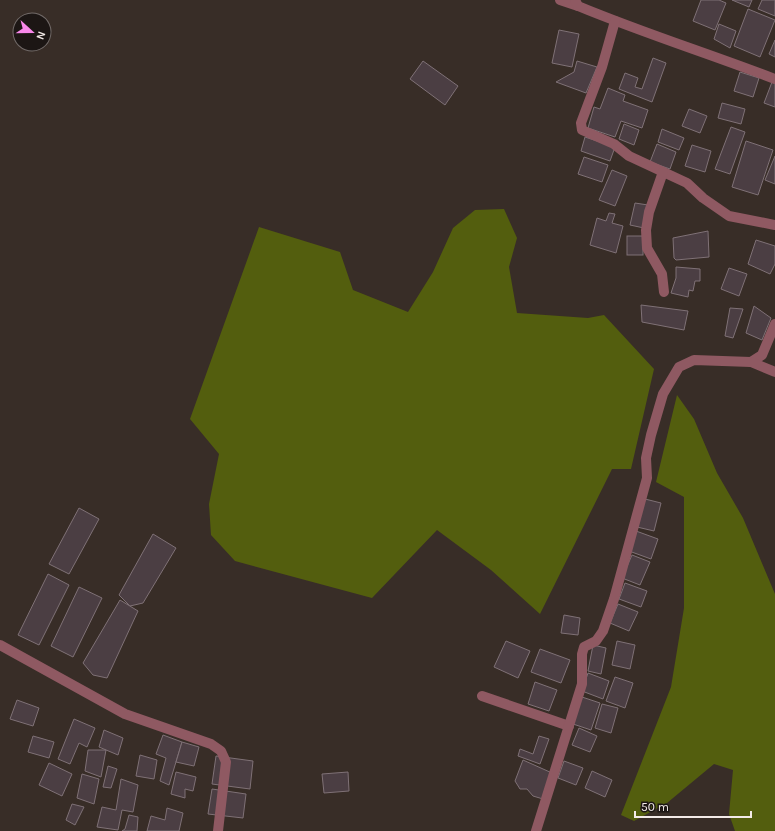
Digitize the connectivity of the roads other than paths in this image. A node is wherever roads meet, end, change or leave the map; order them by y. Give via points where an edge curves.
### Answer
1 (560, 0) edge
2 (577, 3) edge
3 (615, 21) junction
4 (775, 79) edge
5 (663, 172) junction
6 (775, 225) edge
7 (664, 292) dead end
8 (775, 324) edge
9 (751, 362) junction
10 (775, 372) edge
11 (0, 645) edge
12 (482, 696) dead end
13 (569, 726) junction
14 (218, 831) edge
15 (536, 831) edge

1 - 2 street
2 - 3 street
3 - 4 street
3 - 5 street via 580,128
5 - 6 street via 687,183 729,216
5 - 7 street via 649,212 646,230 647,248 662,274
8 - 9 street via 762,355
9 - 10 street
9 - 13 street via 690,361 679,367 663,394 646,458 647,478 614,598 603,631 596,641 584,647 582,684
11 - 14 street via 125,714 211,744 221,751 226,762
12 - 13 street
13 - 15 street

